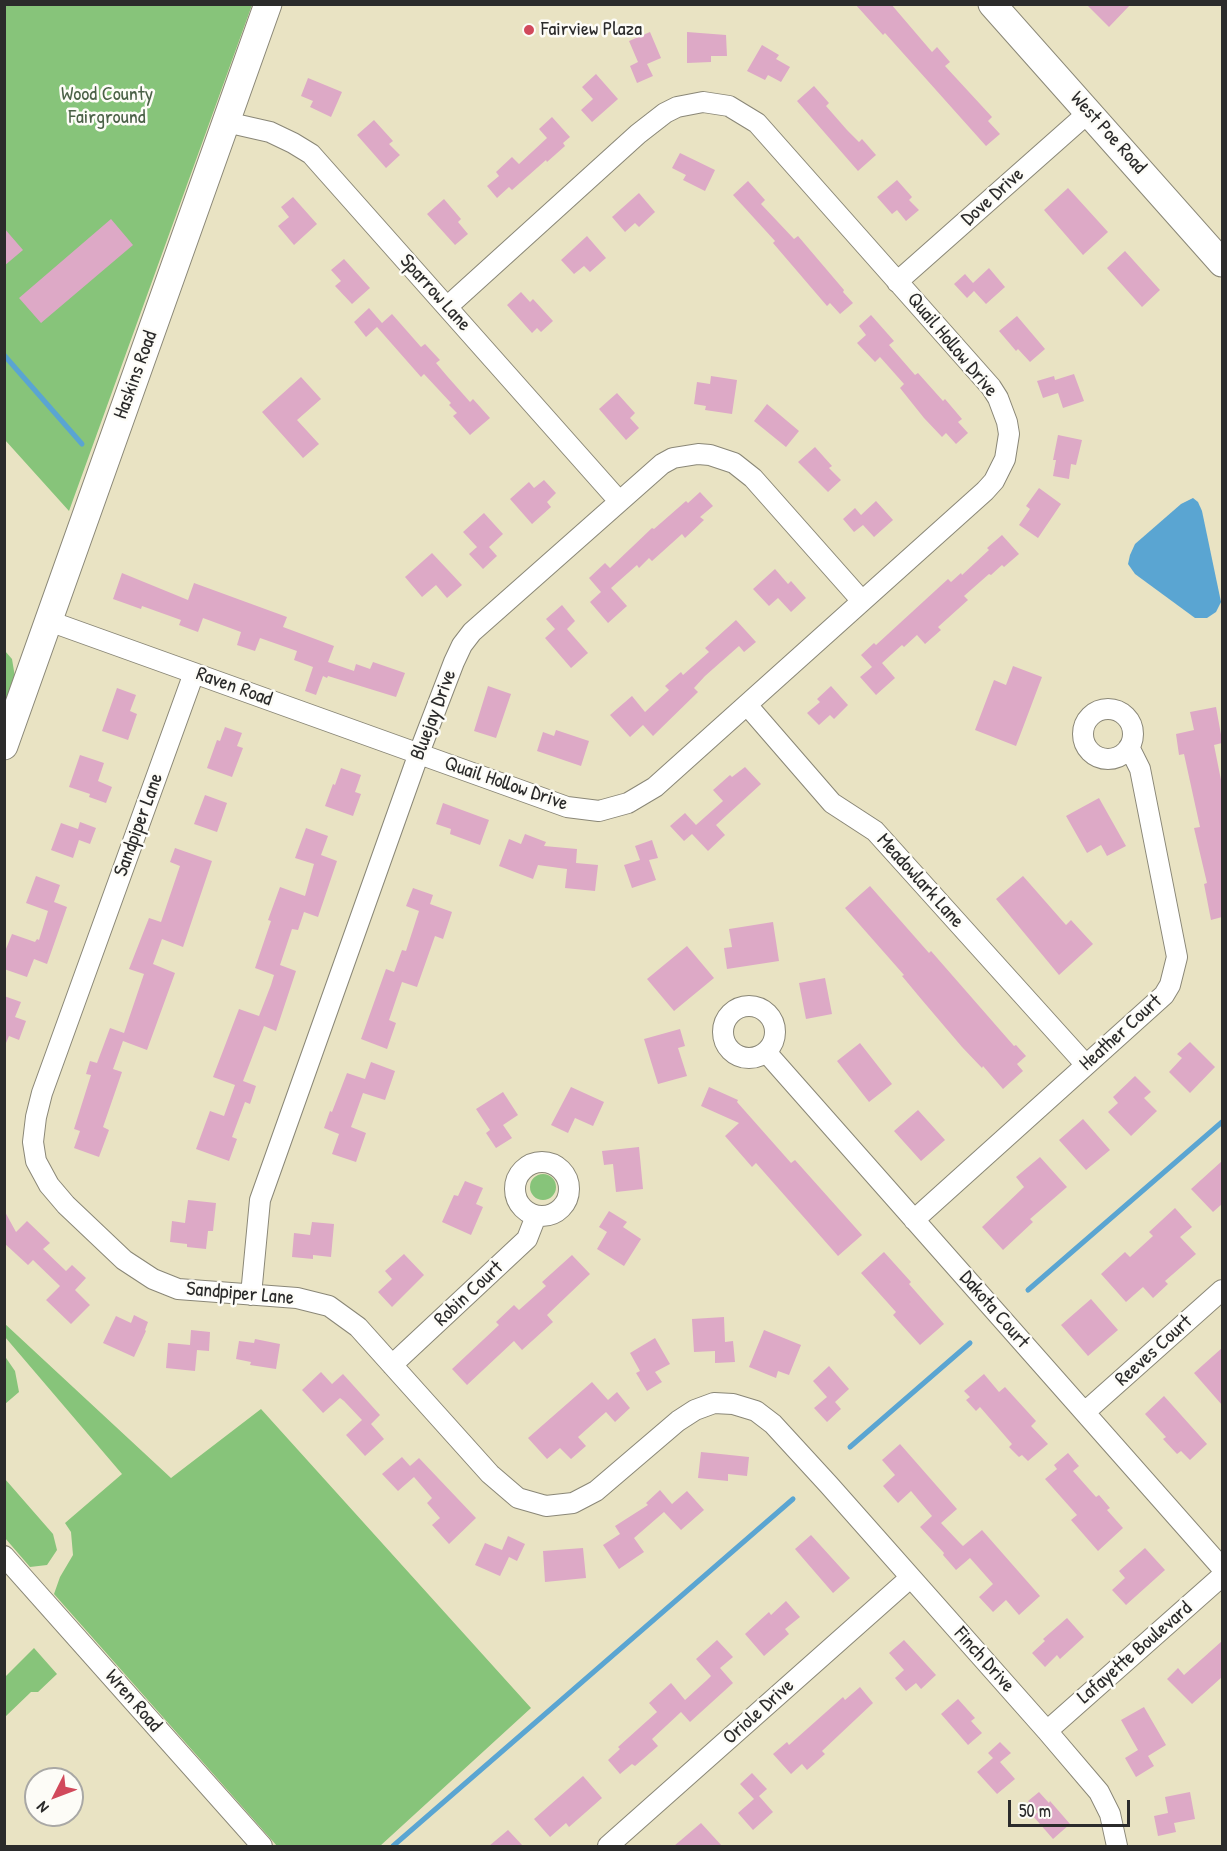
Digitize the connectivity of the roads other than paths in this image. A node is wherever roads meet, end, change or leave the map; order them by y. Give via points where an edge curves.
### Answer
1 (268, 4) edge
2 (992, 4) edge
3 (1089, 112) junction
4 (226, 122) junction
5 (1222, 263) edge
6 (897, 282) junction
7 (447, 307) junction
8 (619, 501) junction
9 (862, 601) junction
10 (49, 621) junction
11 (194, 673) junction
12 (747, 705) junction
13 (4, 746) edge
14 (1129, 747) dead end
15 (419, 753) junction
16 (766, 1052) dead end
17 (1086, 1065) junction
18 (536, 1216) dead end
19 (914, 1220) junction
20 (1222, 1290) edge
21 (251, 1295) junction
22 (392, 1365) junction
23 (1085, 1412) junction
24 (829, 1485) joint
25 (4, 1556) edge
26 (1222, 1568) edge
27 (1222, 1576) edge
28 (910, 1578) junction
29 (1047, 1731) junction
30 (262, 1846) edge
31 (608, 1846) edge
32 (1117, 1846) edge

1 - 4 main road, Haskins Road
2 - 3 main road, West Poe Road
3 - 5 main road, West Poe Road
3 - 6 street, Dove Drive
4 - 7 street, Sparrow Lane via 270,132 311,154
4 - 10 main road, Haskins Road
6 - 7 street, Quail Hollow Drive via 757,123 729,106 703,102 665,113
6 - 9 street, Quail Hollow Drive via 991,387 1007,422 1008,447 994,481
7 - 8 street, Sparrow Lane
8 - 9 street, Bluejay Drive via 673,458 698,454 728,461 753,478
8 - 15 street, Bluejay Drive via 472,632 454,662
9 - 12 street, Quail Hollow Drive
10 - 11 street, Raven Road
10 - 13 main road, Haskins Road
11 - 15 street, Raven Road
11 - 21 street, Sandpiper Lane via 42,1093 33,1142 36,1161 49,1185 124,1260 153,1279 178,1289
12 - 15 street, Quail Hollow Drive via 655,787 628,803 599,811 567,807
12 - 17 street, Meadowlark Lane via 832,803 875,831
14 - 17 street, Heather Court via 1140,769 1176,957 1164,995
15 - 21 street, Bluejay Drive via 260,1200
16 - 19 street, Dakota Court
17 - 19 street, Heather Court
18 - 22 street, Robin Court via 527,1239
19 - 23 street, Dakota Court
20 - 23 street, Reeves Court
21 - 22 street, Sandpiper Lane via 297,1298 329,1306 358,1327
22 - 24 street, Sandpiper Lane via 490,1474 518,1498 546,1506 573,1503 596,1491 678,1421 714,1403 756,1411
23 - 26 street, Dakota Court
24 - 28 street, Finch Drive
25 - 30 street, Wren Road
27 - 29 street, Lafayette Boulevard
28 - 29 street, Finch Drive
28 - 31 street, Oriole Drive
29 - 32 street, Finch Drive via 1099,1792 1110,1814

